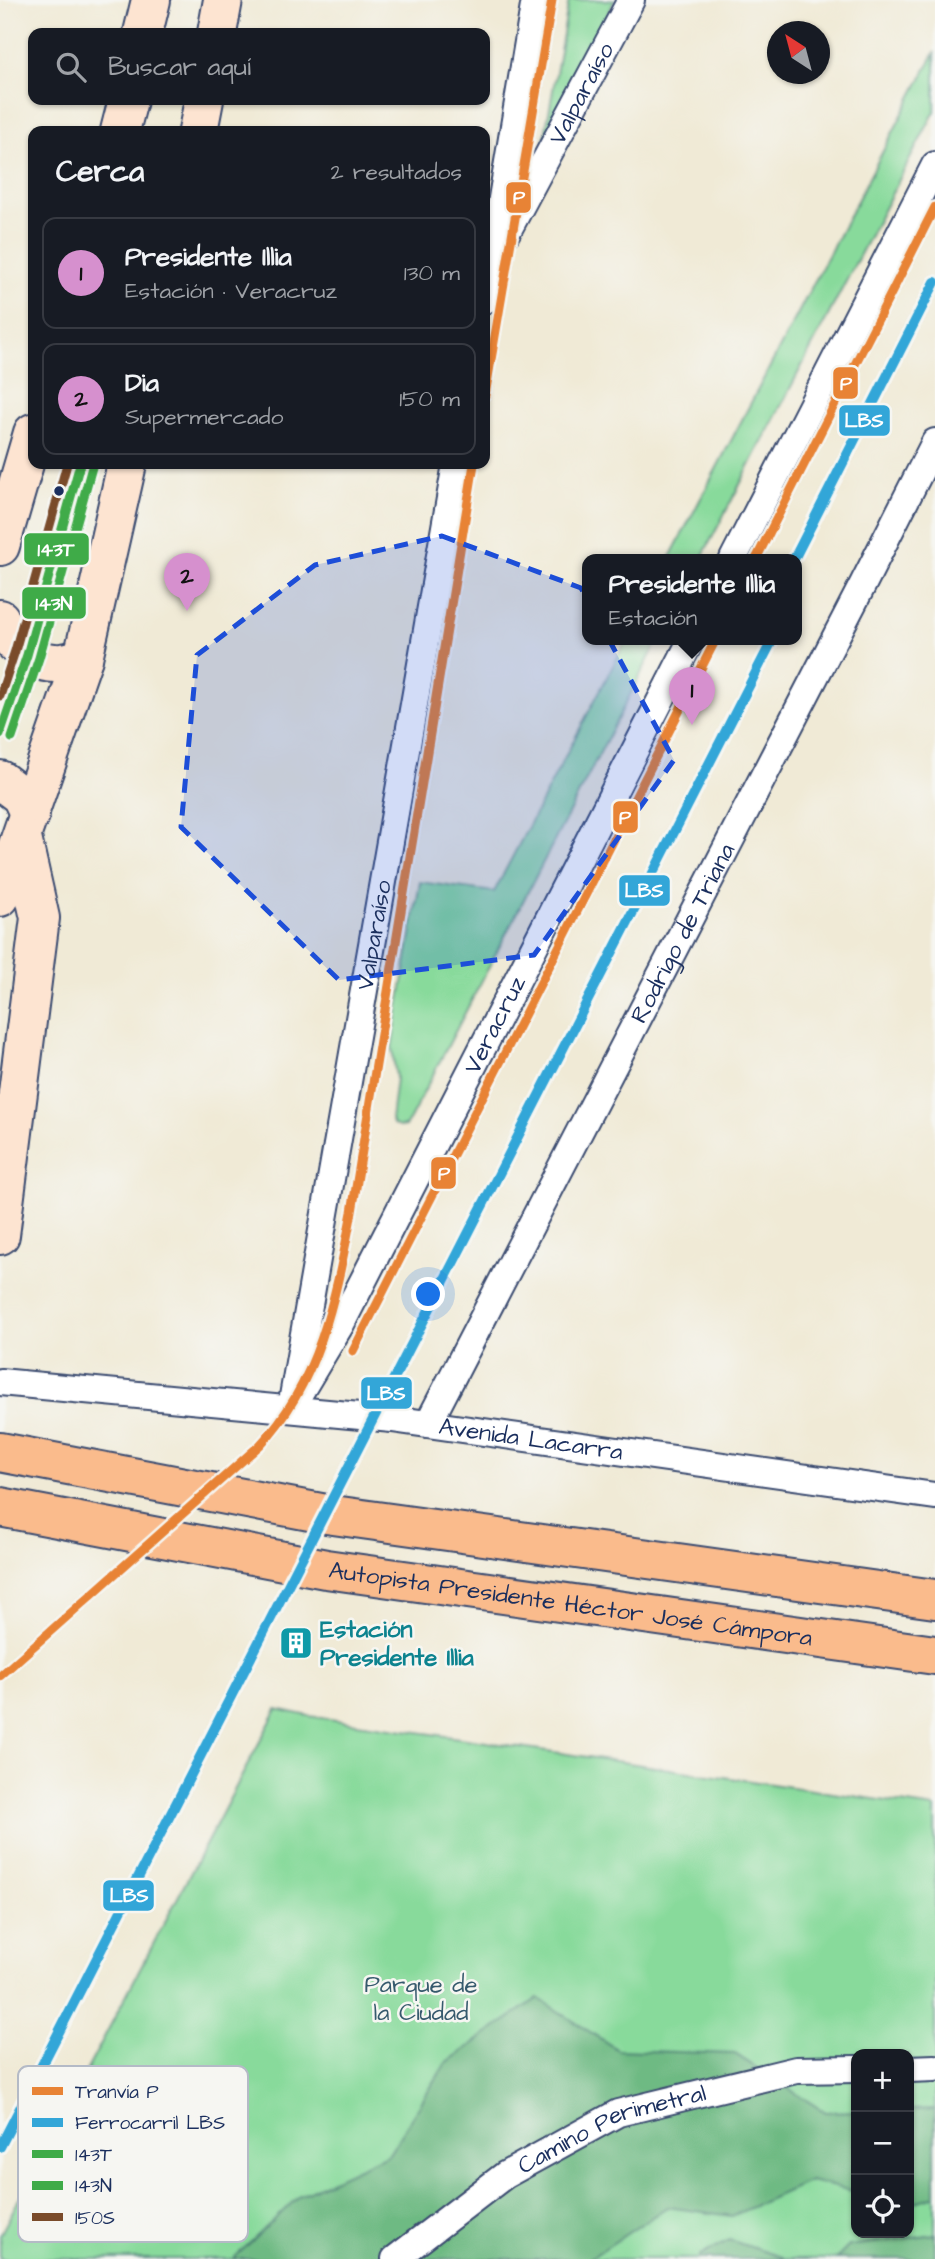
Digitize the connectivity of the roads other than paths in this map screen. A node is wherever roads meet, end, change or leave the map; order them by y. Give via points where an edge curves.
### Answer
1 (151, 0) edge
2 (223, 0) edge
3 (536, 0) edge
4 (631, 0) edge
5 (144, 28) edge
6 (217, 28) edge
7 (127, 105) edge
8 (203, 105) edge
9 (121, 126) edge
10 (199, 126) edge
11 (935, 164) edge
12 (491, 261) junction
13 (490, 268) edge
14 (935, 442) edge
15 (28, 451) edge
16 (126, 469) edge
17 (455, 469) edge
18 (1, 551) edge
19 (736, 554) edge
20 (0, 620) edge
21 (689, 645) edge
22 (83, 658) junction
23 (0, 780) edge
24 (26, 827) junction
25 (0, 897) edge
26 (0, 1235) edge
27 (0, 1382) edge
28 (291, 1408) junction
29 (428, 1424) junction
30 (0, 1452) edge
31 (935, 1496) edge
32 (0, 1507) edge
33 (935, 1598) edge
34 (935, 1655) edge
35 (935, 2068) edge
36 (851, 2069) edge
37 (914, 2069) edge
38 (395, 2259) edge

1 - 5 main road
2 - 6 main road
3 - 12 street, Valparaíso
4 - 12 street, Valparaíso
7 - 9 main road
8 - 10 main road
11 - 19 street
12 - 13 street, Valparaíso
14 - 29 street, Rodrigo de Triana
15 - 18 main road
16 - 22 main road
17 - 28 street, Valparaíso
20 - 22 main road via 5,634 27,655 55,663
21 - 28 street, Veracruz via 341,1324
22 - 24 main road
23 - 24 main road via 21,796
24 - 25 main road
24 - 26 main road via 40,918
27 - 28 street, Avenida Lacarra
28 - 29 street, Avenida Lacarra
29 - 31 street, Avenida Lacarra
30 - 33 highway via 326,1514
32 - 34 highway, Autopista Presidente Héctor José Cámpora via 326,1569
35 - 37 street
36 - 38 street, Camino Perimetral via 782,2072 618,2113 505,2175

